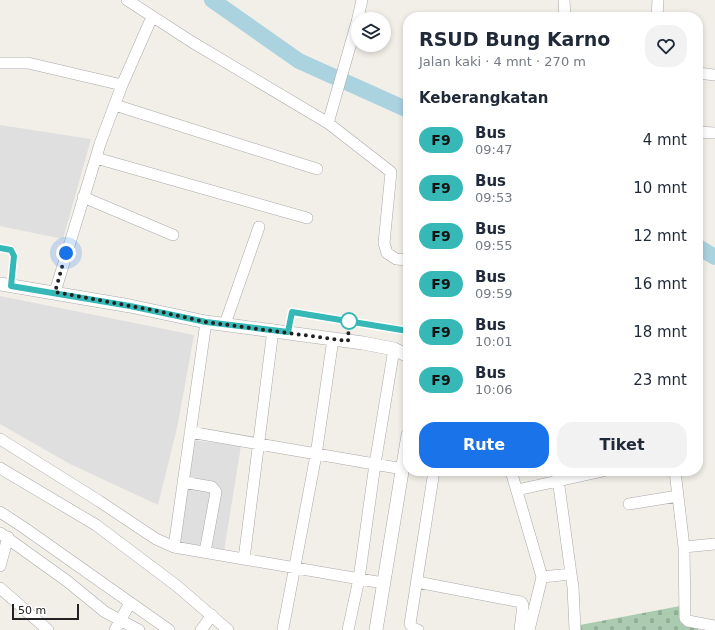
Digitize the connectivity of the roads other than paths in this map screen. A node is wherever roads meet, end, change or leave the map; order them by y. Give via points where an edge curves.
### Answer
1 (127, 0) edge
2 (362, 0) edge
3 (564, 0) edge
4 (658, 0) edge
5 (565, 12) edge
6 (657, 12) edge
7 (152, 17) junction
8 (0, 63) edge
9 (703, 74) edge
10 (715, 75) edge
11 (122, 85) junction
12 (116, 105) junction
13 (328, 123) junction
14 (703, 132) edge
15 (715, 133) edge
16 (96, 158) junction
17 (317, 169) dead end
18 (83, 196) junction
19 (307, 218) dead end
20 (259, 227) dead end
21 (173, 235) dead end
22 (403, 260) edge
23 (0, 284) edge
24 (55, 292) junction
25 (206, 322) junction
26 (225, 324) junction
27 (273, 330) junction
28 (333, 339) junction
29 (394, 350) junction
30 (403, 354) edge
31 (190, 432) junction
32 (0, 439) edge
33 (258, 444) junction
34 (316, 454) junction
35 (375, 464) junction
36 (0, 468) edge
37 (403, 469) joint
38 (433, 476) edge
39 (513, 476) edge
40 (558, 476) edge
41 (676, 476) edge
42 (183, 482) junction
43 (517, 490) junction
44 (678, 496) junction
45 (629, 504) dead end
46 (0, 512) edge
47 (4, 535) edge
48 (715, 544) edge
49 (174, 547) junction
50 (684, 547) junction
51 (204, 552) junction
52 (244, 559) junction
53 (0, 566) edge
54 (296, 569) junction
55 (571, 574) junction
56 (542, 577) junction
57 (359, 578) junction
58 (417, 582) junction
59 (383, 583) junction
60 (0, 588) edge
61 (130, 602) junction
62 (212, 615) junction
63 (119, 620) junction
64 (715, 626) edge
65 (283, 629) edge
66 (379, 629) edge
67 (48, 630) edge
68 (114, 630) edge
69 (139, 630) edge
70 (169, 630) edge
71 (201, 630) edge
72 (228, 630) edge
73 (348, 630) edge
74 (418, 630) edge
75 (520, 630) edge
76 (529, 630) edge
77 (575, 630) edge

1 - 7 street
2 - 13 street
3 - 5 street
4 - 6 street
7 - 11 street
7 - 13 street
8 - 11 street via 28,63
9 - 10 street
11 - 12 street
12 - 16 street
12 - 17 street
13 - 22 street via 391,172 384,243 387,253 396,259
14 - 15 street
16 - 18 street
16 - 19 street
18 - 21 street
18 - 24 street
20 - 26 street
23 - 24 street
24 - 25 street
25 - 26 street
25 - 31 street
26 - 27 street
27 - 28 street
27 - 33 street
28 - 29 street
28 - 34 street
29 - 30 street
29 - 35 street
31 - 33 street
31 - 42 street
32 - 49 street via 156,539
33 - 34 street
33 - 52 street
34 - 35 street
34 - 54 street
35 - 37 street
35 - 57 street
36 - 62 street via 96,525
37 - 59 street
38 - 58 street
39 - 43 street
40 - 43 street
40 - 55 street
41 - 44 street
42 - 49 street
42 - 51 street via 212,487 216,492
43 - 56 street
44 - 45 street
44 - 50 street
46 - 61 street
47 - 53 street
47 - 63 street
48 - 50 street
49 - 51 street
50 - 64 street via 685,618 688,621
51 - 52 street
52 - 54 street
54 - 57 street
54 - 65 street
55 - 56 street
55 - 77 street via 574,587
56 - 76 street
57 - 59 street
57 - 73 street
58 - 74 street via 410,624
58 - 75 street via 521,602 523,605
59 - 66 street
60 - 67 street
61 - 63 street
61 - 70 street
62 - 71 street
62 - 72 street
63 - 68 street
63 - 69 street

